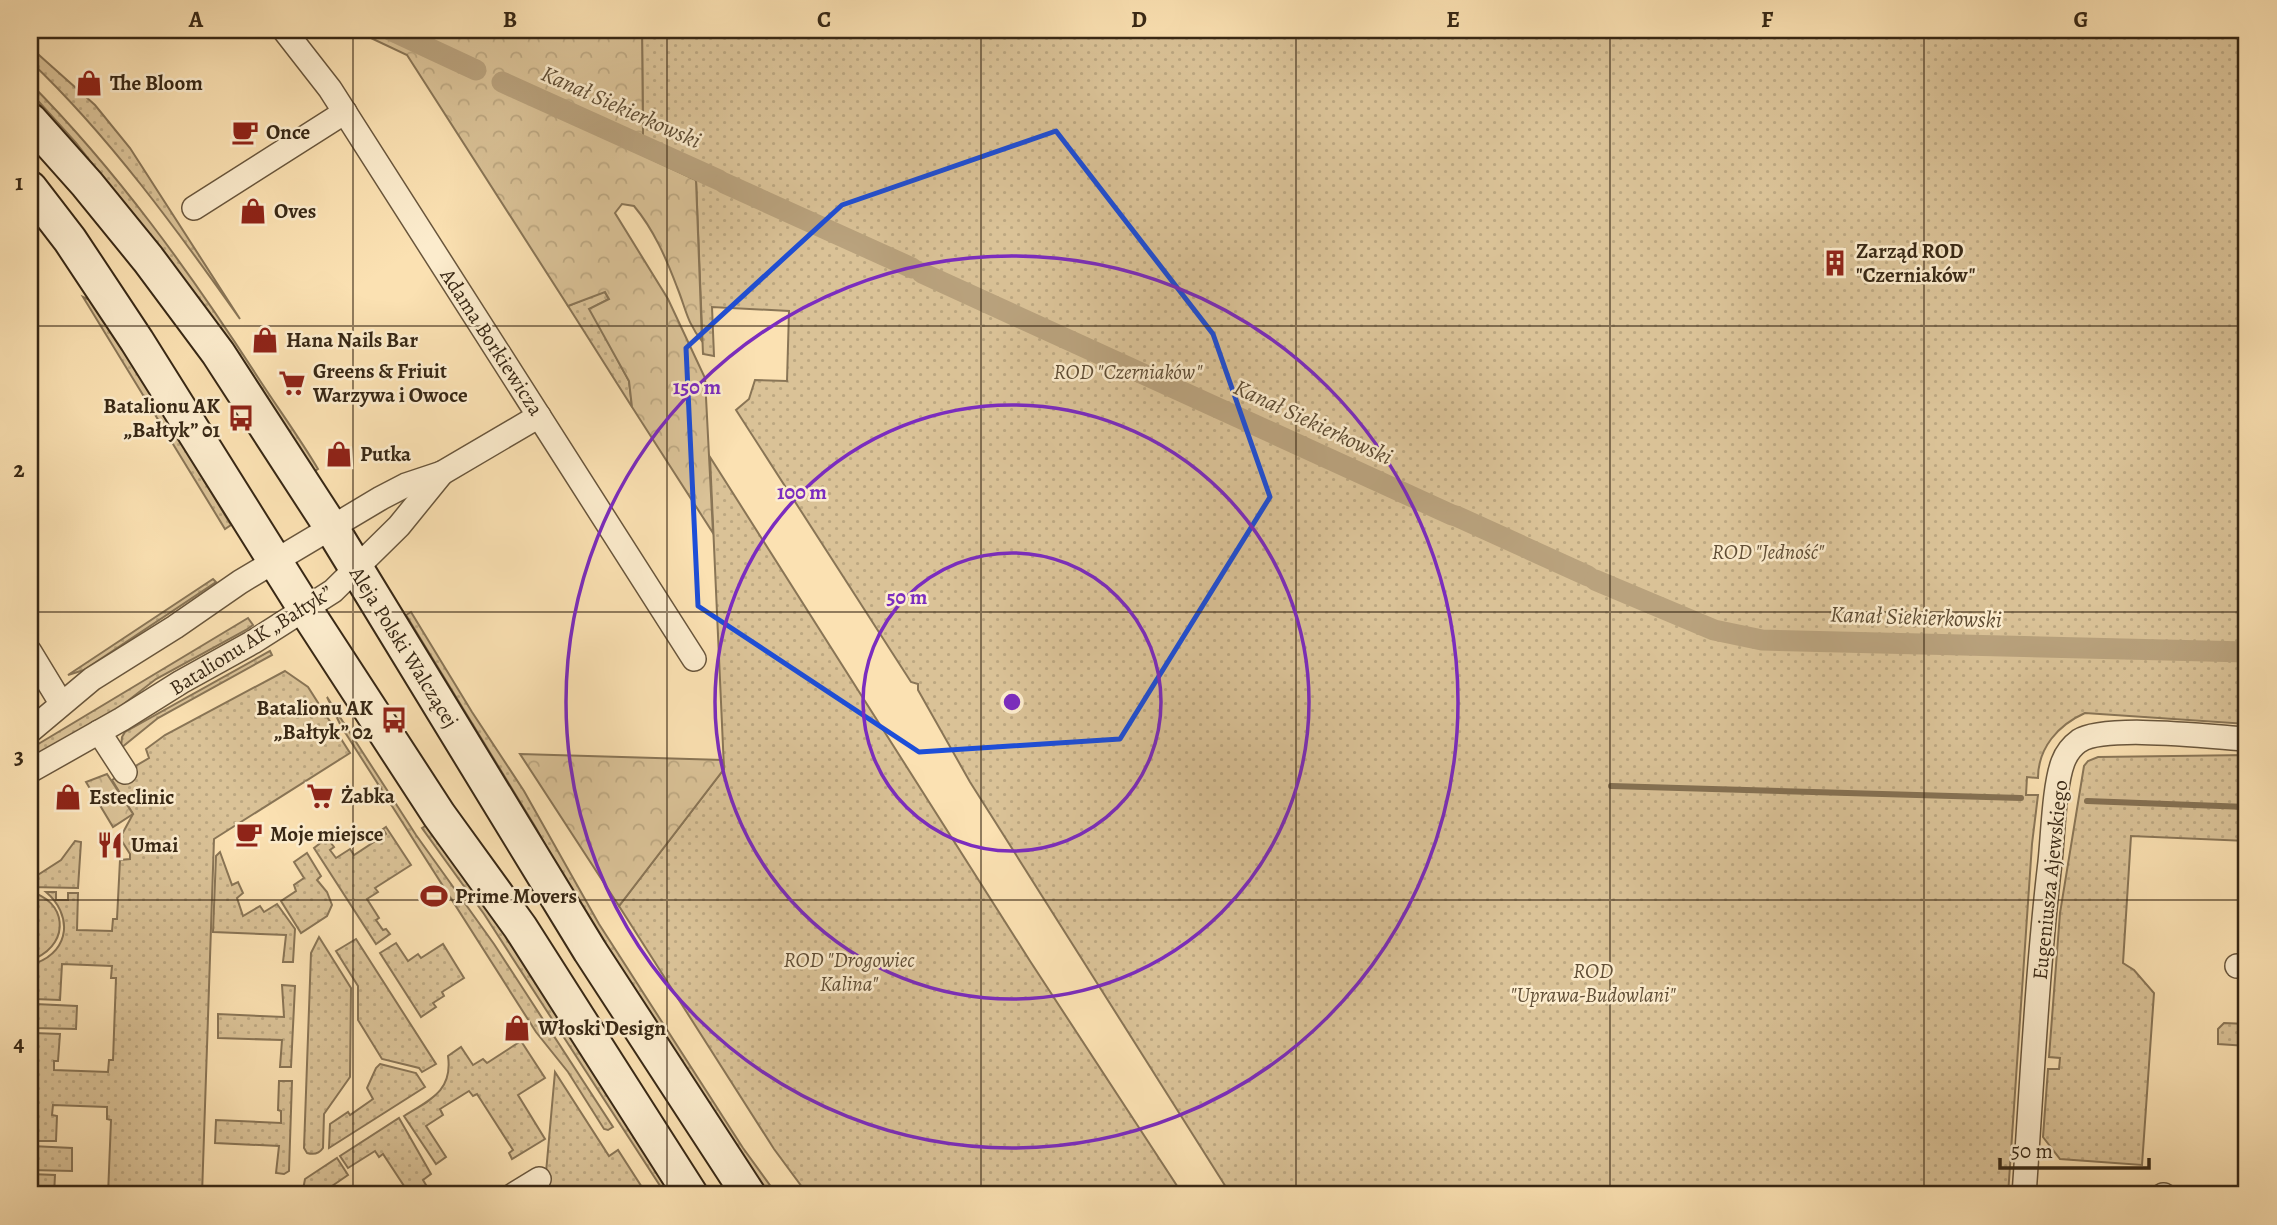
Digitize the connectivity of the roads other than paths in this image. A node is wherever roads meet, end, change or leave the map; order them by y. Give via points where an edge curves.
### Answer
1 (284, 30) edge
2 (345, 112) junction
3 (30, 120) edge
4 (30, 188) edge
5 (194, 208) dead end
6 (539, 416) junction
7 (442, 472) junction
8 (331, 527) junction
9 (276, 561) junction
10 (357, 570) junction
11 (305, 609) junction
12 (30, 652) edge
13 (694, 659) dead end
14 (61, 703) junction
15 (30, 732) edge
16 (99, 732) junction
17 (2247, 739) edge
18 (30, 772) edge
19 (125, 772) dead end
20 (539, 1179) dead end
21 (513, 1195) edge
22 (691, 1195) edge
23 (749, 1195) edge
24 (2024, 1195) edge

1 - 2 street, Adama Borkiewicza
2 - 5 street
2 - 6 street, Adama Borkiewicza
3 - 8 main road, Aleja Polski Walczącej via 122,227 218,353
4 - 9 main road via 137,341
6 - 7 street, Batalionu AK „Bałtyk”
6 - 13 street, Adama Borkiewicza
7 - 8 street, Batalionu AK „Bałtyk”
7 - 10 street, Batalionu AK „Bałtyk”
8 - 9 street, Batalionu AK „Bałtyk”
8 - 10 main road, Aleja Polski Walczącej
9 - 11 main road
9 - 14 street, Batalionu AK „Bałtyk”
10 - 11 street, Batalionu AK „Bałtyk”
10 - 23 main road, Aleja Polski Walczącej via 590,951
11 - 16 street, Batalionu AK „Bałtyk”
11 - 22 main road via 439,814 520,927
12 - 14 street
14 - 15 street, Batalionu AK „Bałtyk”
16 - 18 street, Batalionu AK „Bałtyk”
16 - 19 street
17 - 24 street, Eugeniusza Ajewskiego via 2097,735 2076,743 2065,758 2042,925
20 - 21 street

